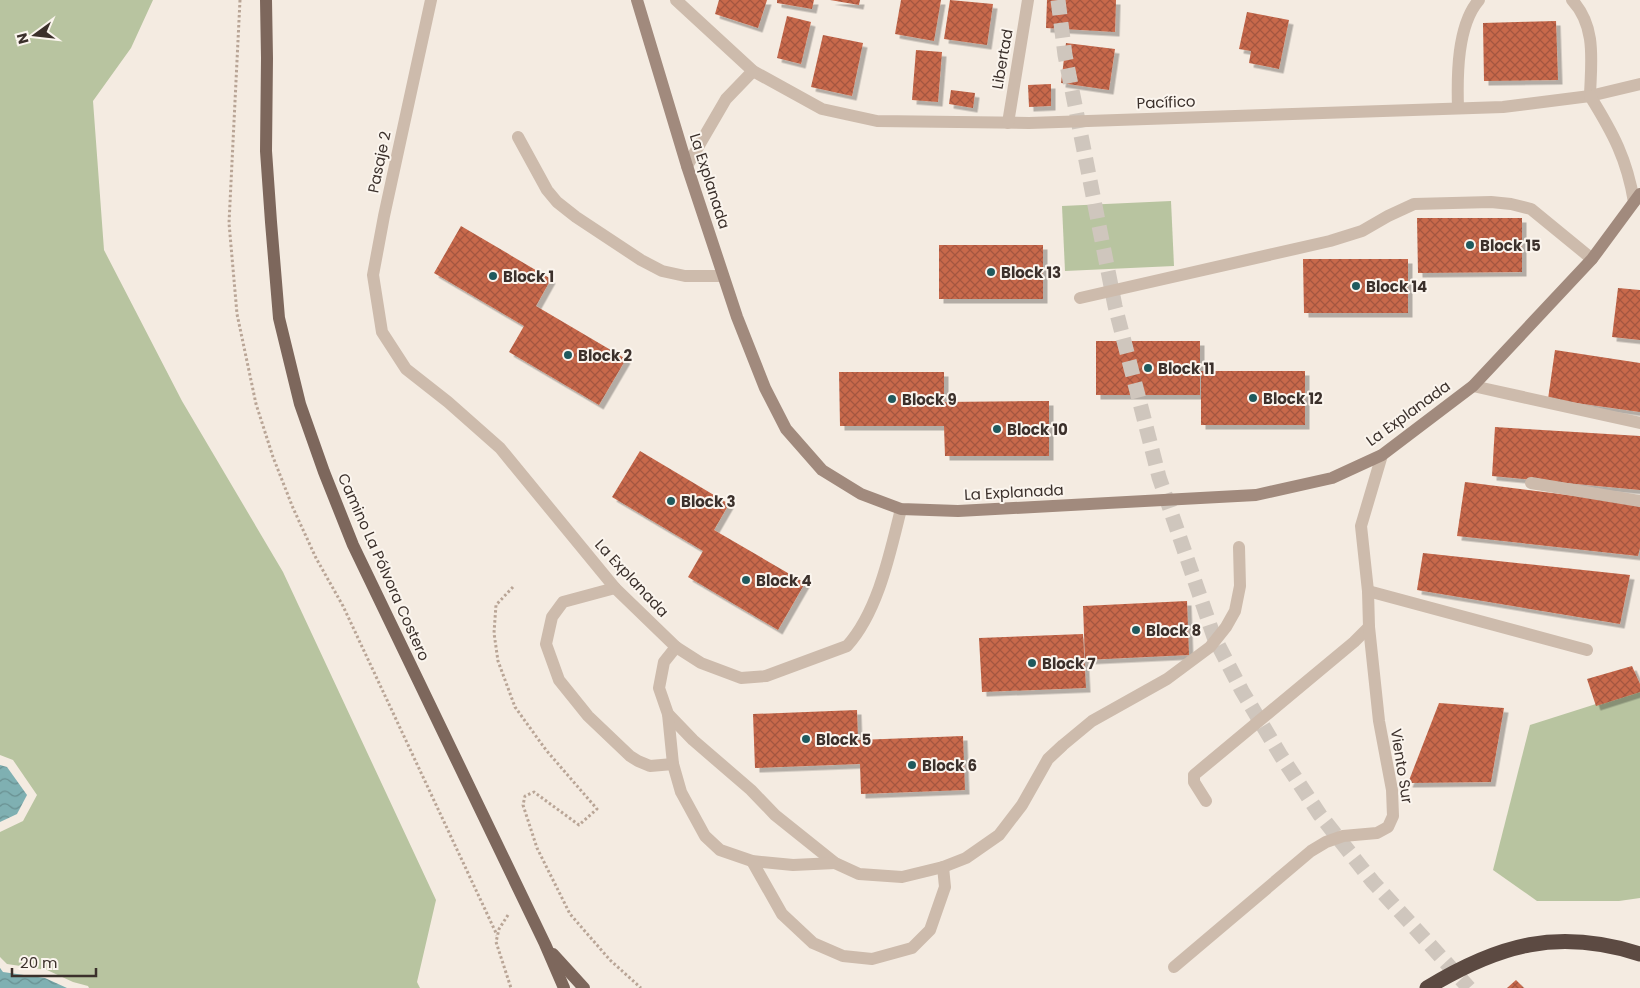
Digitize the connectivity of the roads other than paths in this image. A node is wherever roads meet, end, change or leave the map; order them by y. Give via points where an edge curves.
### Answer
1 (266, 0) edge
2 (431, 0) edge
3 (637, 0) edge
4 (676, 0) edge
5 (1028, 0) edge
6 (1479, 0) edge
7 (1572, 0) edge
8 (752, 71) junction
9 (1640, 84) edge
10 (1590, 96) junction
11 (1458, 108) junction
12 (1008, 123) junction
13 (518, 137) dead end
14 (687, 166) junction
15 (1637, 198) edge
16 (1592, 260) junction
17 (723, 276) junction
18 (1080, 298) dead end
19 (382, 332) joint
20 (1473, 386) junction
21 (1640, 423) edge
22 (1382, 455) junction
23 (1531, 483) dead end
24 (1640, 501) edge
25 (902, 509) junction
26 (1240, 547) dead end
27 (615, 588) junction
28 (1368, 591) junction
29 (1369, 627) junction
30 (676, 647) junction
31 (1587, 650) dead end
32 (668, 714) junction
33 (673, 764) junction
34 (1206, 801) dead end
35 (752, 861) junction
36 (835, 863) junction
37 (943, 867) junction
38 (545, 944) junction
39 (1640, 954) edge
40 (1174, 967) dead end
41 (564, 988) edge
42 (584, 988) edge
43 (1427, 988) edge

1 - 38 main road, Camino La Pólvora Costero via 266,150 279,318 300,404 353,545
2 - 19 street, Pasaje 2 via 373,275
3 - 14 street, La Explanada
4 - 8 street, Pacífico
5 - 12 street, Libertad
6 - 11 street via 1465,28
7 - 10 street via 1585,17 1590,36
8 - 12 street, Pacífico via 822,109 877,122
8 - 14 street via 726,99
9 - 10 street, Pacífico
10 - 11 street, Pacífico via 1503,107
10 - 15 street via 1622,154
11 - 12 street, Pacífico
13 - 17 street via 547,190 576,217 662,271 685,276
14 - 17 street, La Explanada
15 - 16 street, La Explanada
16 - 18 street via 1531,208 1491,202 1414,204 1362,231 1330,241
16 - 20 street, La Explanada
17 - 25 street, La Explanada via 765,388 786,430 822,470 861,494
19 - 27 street, La Explanada via 406,369 500,448
20 - 21 street
20 - 22 street, La Explanada
22 - 25 street, La Explanada via 1332,478 1256,494 958,511
22 - 28 street, Viento Sur via 1361,526
23 - 24 street
25 - 30 street, La Explanada via 881,584 856,636 847,646 766,676 741,678 701,663
26 - 37 street via 1240,586 1235,611 1210,647 1168,679 1092,721 1048,759 1022,805 999,835 966,858
27 - 30 street, La Explanada
27 - 33 street via 563,602 552,617 546,644 559,680 588,716 638,761 650,766
28 - 29 street, Viento Sur
28 - 31 street
29 - 34 street via 1194,775 1194,782
29 - 40 street, Viento Sur via 1379,721 1392,790 1393,816 1388,827 1377,833 1343,836 1311,851
30 - 32 street via 664,662 659,688
32 - 33 street
32 - 36 street via 775,815
33 - 35 street via 681,792 705,836 720,850
35 - 36 street via 793,865
35 - 37 street via 782,914 814,943 843,956 872,959 912,948 930,930 945,887
36 - 37 street via 860,874 902,877
38 - 41 main road, Camino La Pólvora Costero
38 - 42 main road, Camino La Pólvora Costero
39 - 43 highway via 1594,943 1540,943 1492,954

